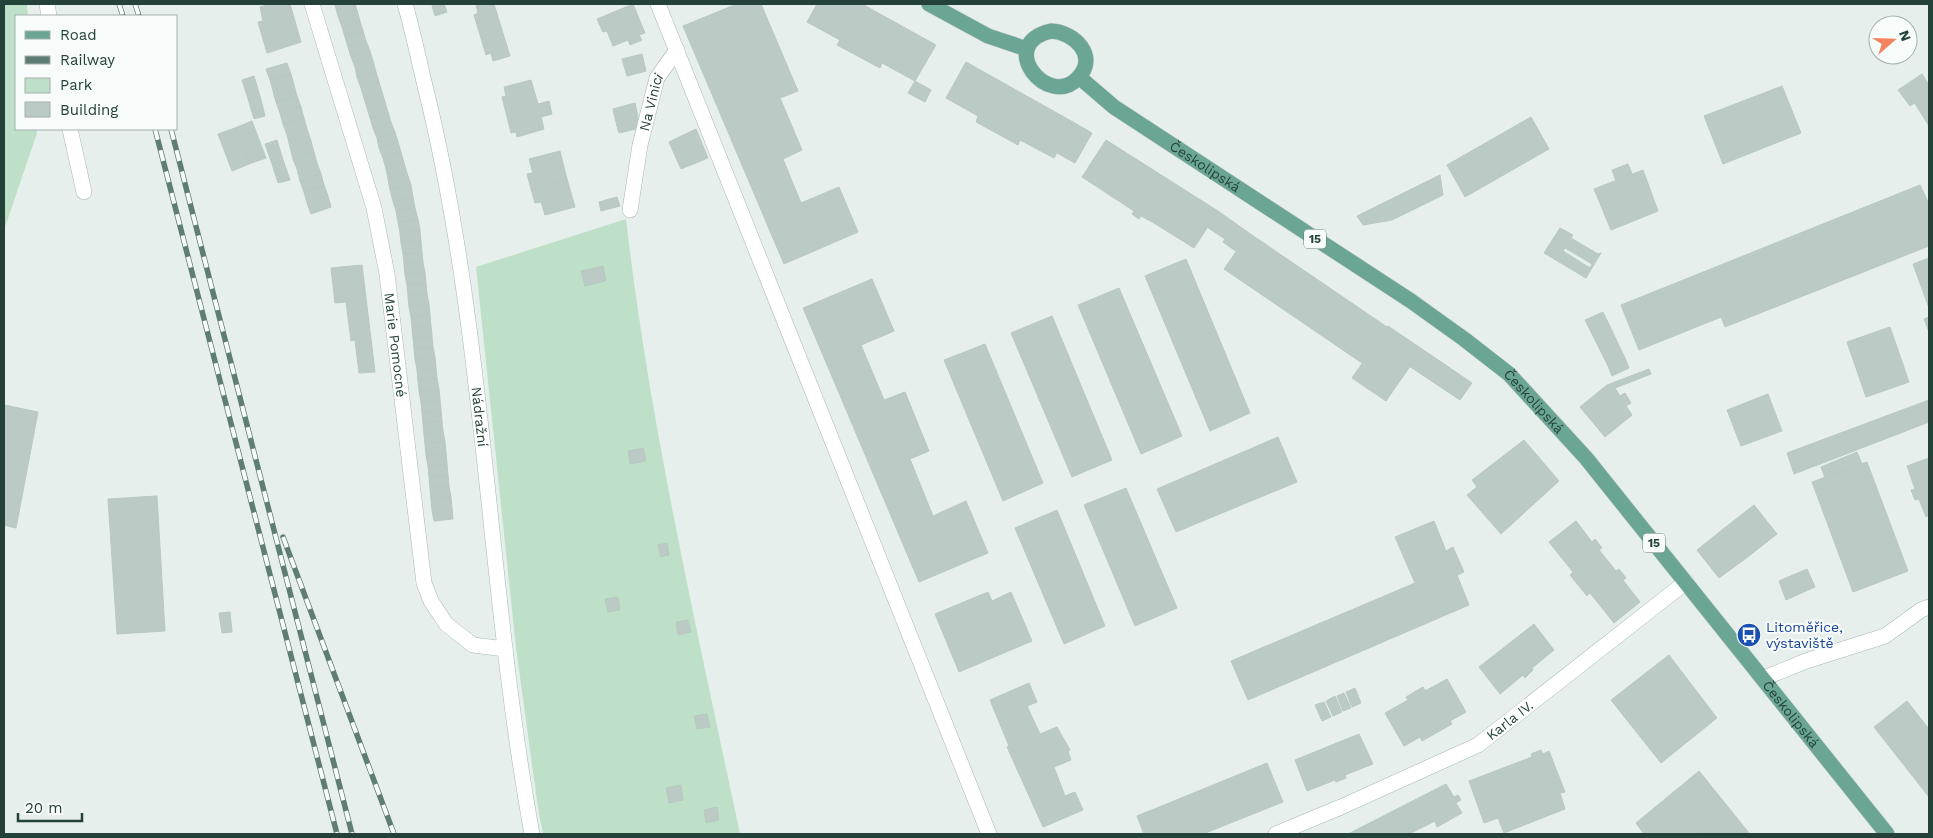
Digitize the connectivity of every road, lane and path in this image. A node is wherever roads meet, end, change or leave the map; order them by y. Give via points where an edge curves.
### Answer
1 (312, 4) edge
2 (405, 4) edge
3 (658, 4) edge
4 (929, 4) edge
5 (1027, 49) junction
6 (678, 50) junction
7 (1079, 77) junction
8 (70, 130) edge
9 (84, 192) dead end
10 (630, 210) dead end
11 (1686, 582) junction
12 (1929, 607) edge
13 (505, 649) junction
14 (1764, 678) junction
15 (532, 834) edge
16 (989, 834) edge
17 (1276, 834) edge
18 (1887, 834) edge

1 - 13 street, Marie Pomocné via 374,208 387,274 424,583 446,624 474,645
2 - 13 street, Nádražní via 435,126 460,253
3 - 6 street
4 - 5 main road via 988,36
5 - 7 main road via 1028,65 1042,82 1066,85
5 - 7 main road via 1043,33 1059,31 1067,34 1078,42 1085,55
6 - 10 street, Na Vinici via 657,78 640,145
6 - 16 street
7 - 11 main road, Českolipská / 15 via 1114,107 1411,301 1509,374 1586,458
8 - 9 street
11 - 14 main road, Českolipská / 15
11 - 17 street, Karla IV. via 1478,745
12 - 14 street via 1884,636
13 - 15 street, Nádražní
14 - 18 main road, Českolipská / 15

